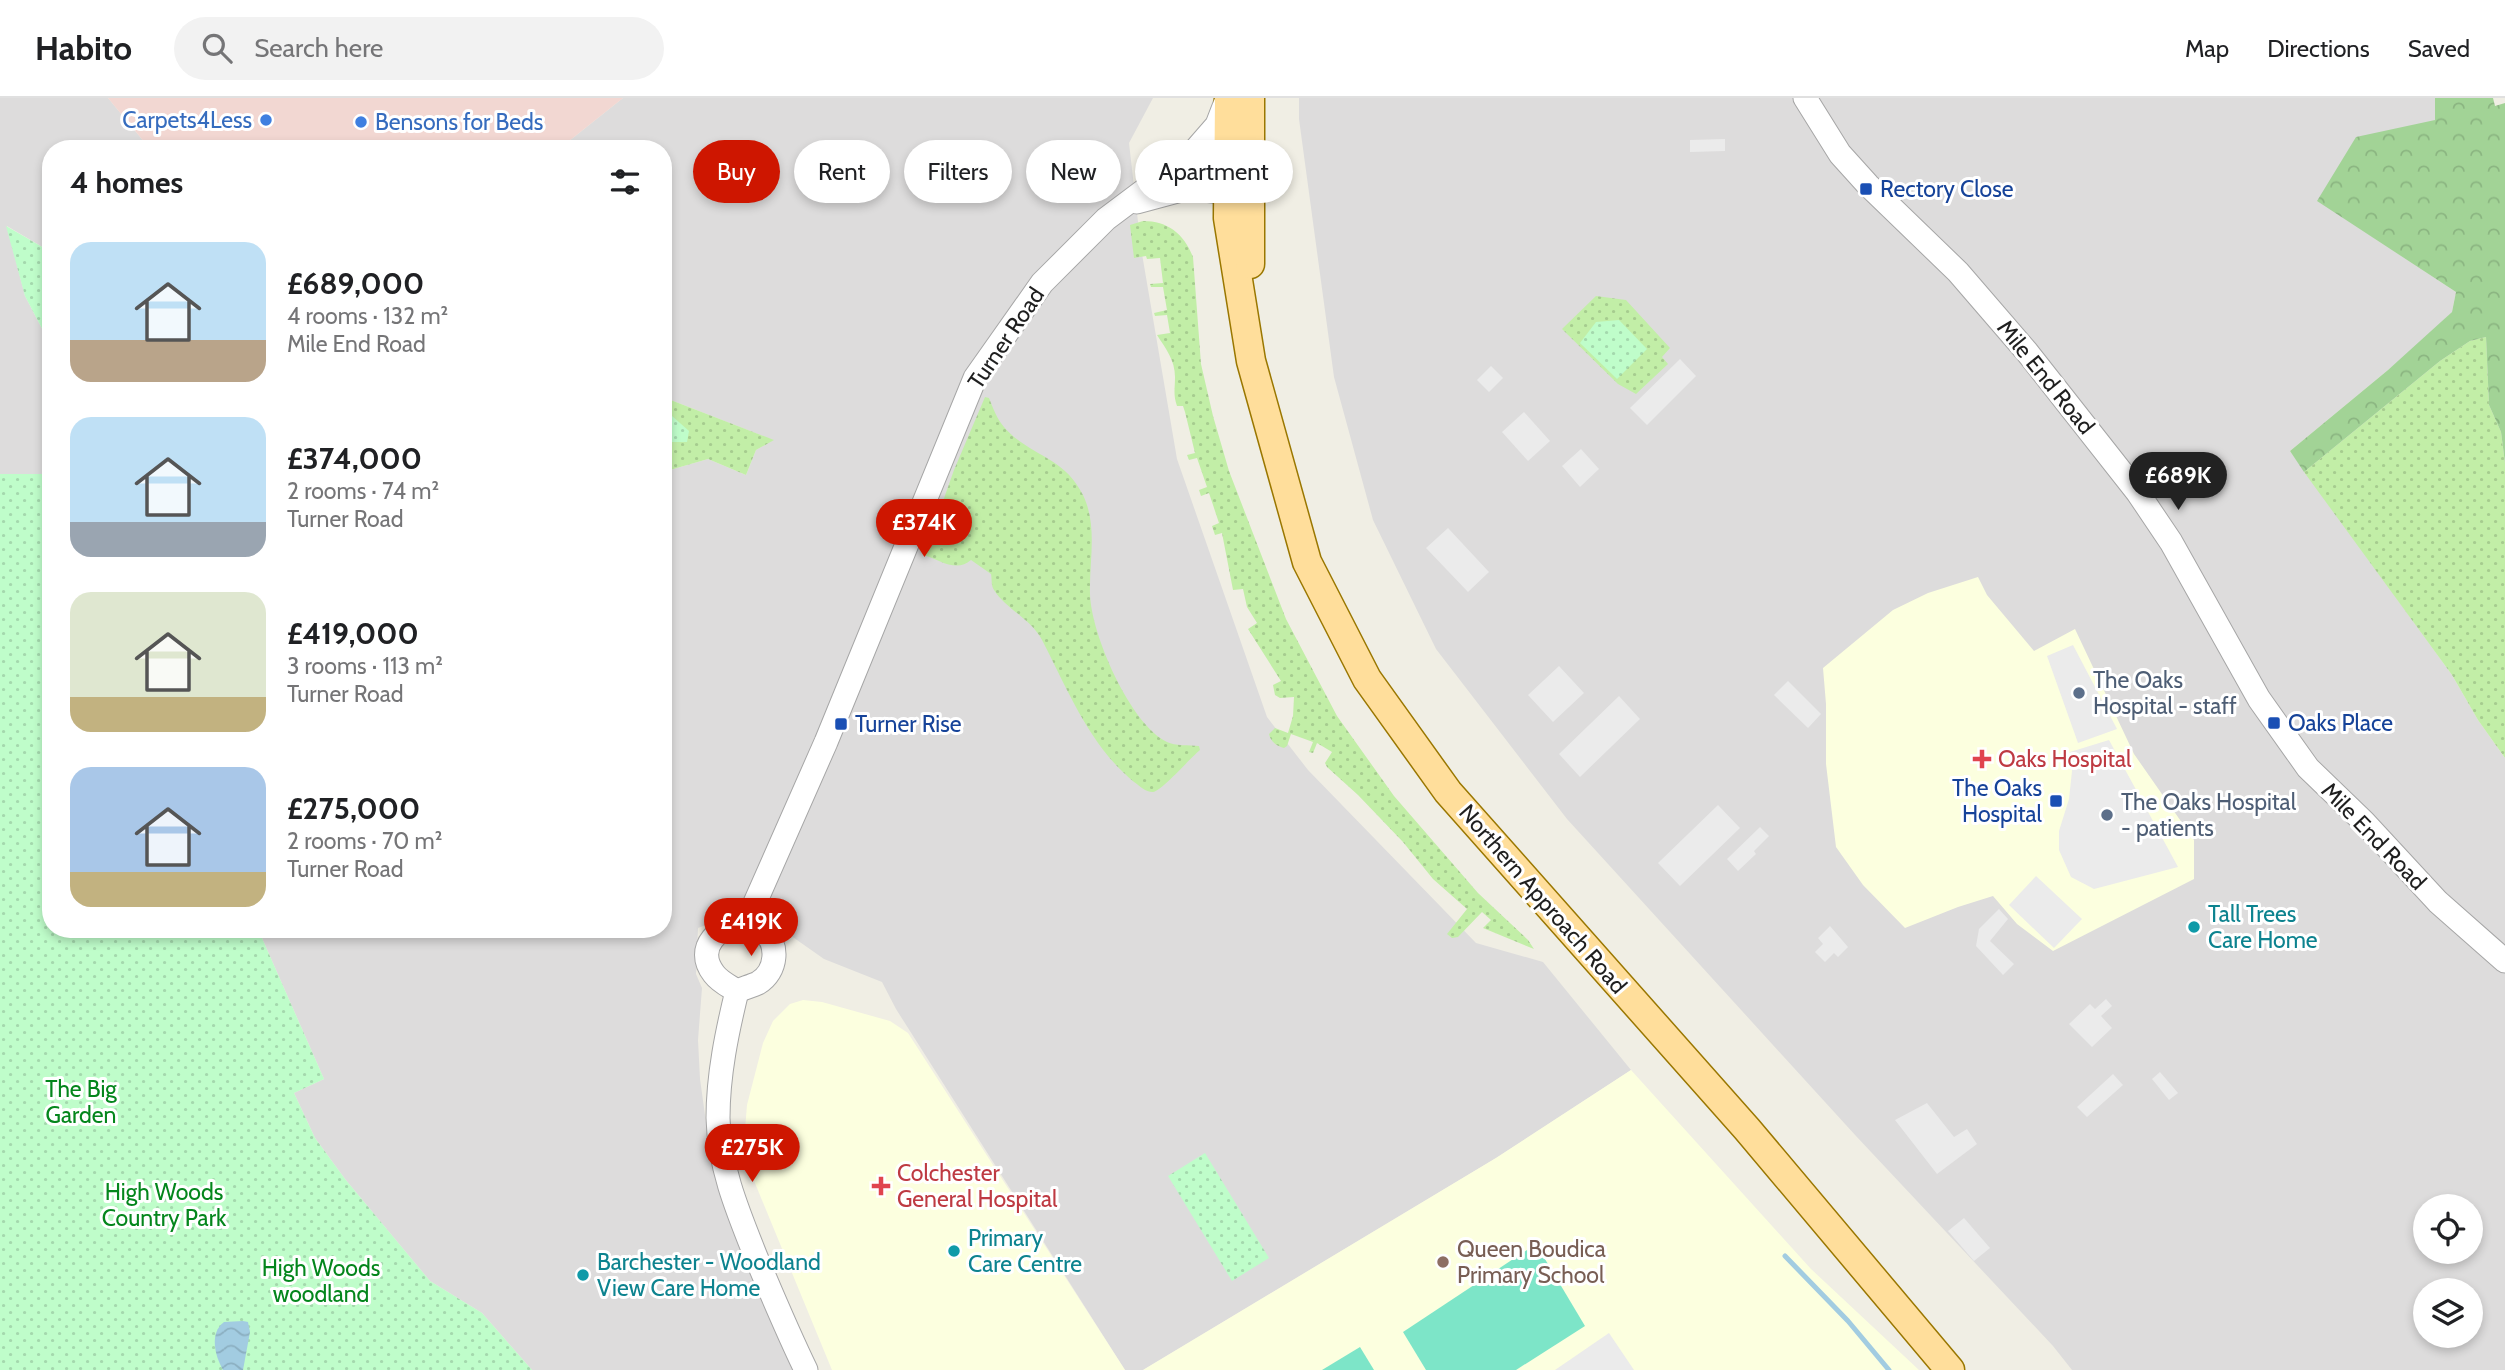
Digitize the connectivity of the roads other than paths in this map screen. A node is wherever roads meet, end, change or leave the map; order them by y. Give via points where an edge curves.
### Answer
1 (1228, 98) edge
2 (1250, 98) edge
3 (1805, 98) edge
4 (1204, 140) edge
5 (1235, 140) edge
6 (1246, 140) edge
7 (1135, 198) edge
8 (1135, 203) edge
9 (1228, 203) edge
10 (1241, 203) edge
11 (1124, 206) junction
12 (1251, 361) junction
13 (747, 921) junction
14 (2505, 961) edge
15 (737, 991) junction
16 (806, 1370) edge
17 (1950, 1370) edge

1 - 4 street, Turner Road via 1217,125
1 - 5 main road, Northern Approach Road
2 - 6 main road, Northern Approach Road
3 - 14 street, Mile End Road via 1840,154 1958,271 2138,493 2171,542 2259,699 2308,768 2438,902
7 - 11 street, Turner Road
8 - 11 street, Turner Road
9 - 12 main road, Northern Approach Road
10 - 12 main road, Northern Approach Road
11 - 13 street, Turner Road via 1091,232 1042,283 975,378 826,742
12 - 17 main road, Northern Approach Road via 1307,562 1367,679 1448,792 1747,1129
13 - 15 street via 763,930 774,955 766,976
13 - 15 street via 723,928 708,951 713,972
15 - 16 street via 720,1076 722,1158 740,1219

